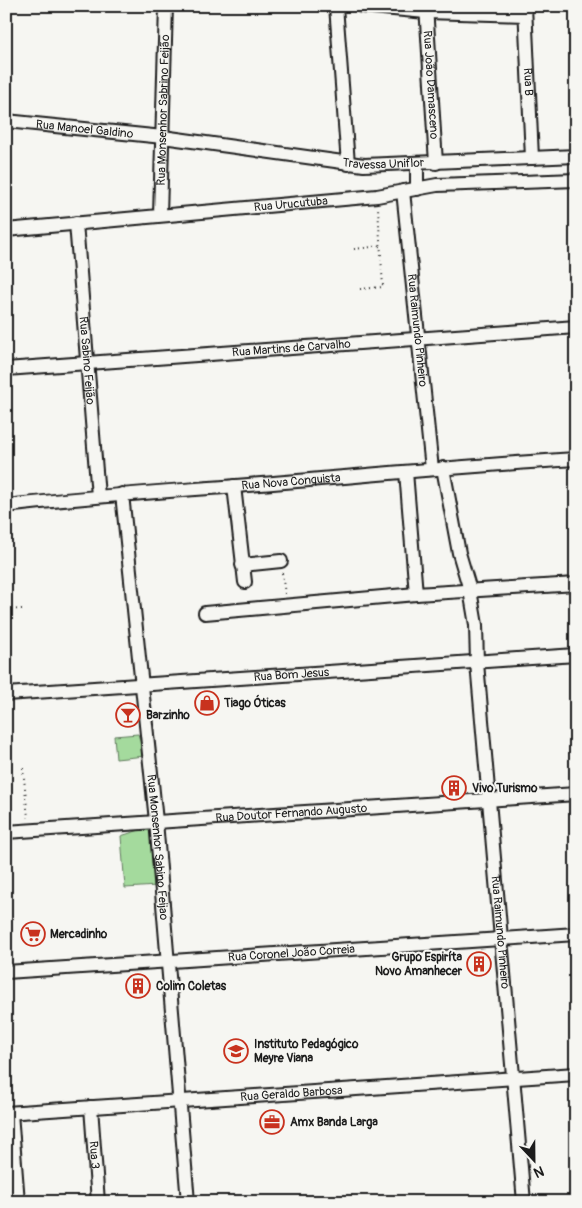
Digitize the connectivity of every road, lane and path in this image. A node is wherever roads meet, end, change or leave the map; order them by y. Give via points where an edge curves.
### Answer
1 (166, 6) edge
2 (336, 6) edge
3 (361, 6) edge
4 (426, 9) edge
5 (525, 11) edge
6 (6, 121) edge
7 (163, 137) junction
8 (576, 156) edge
9 (532, 158) junction
10 (417, 163) junction
11 (436, 163) junction
12 (348, 164) junction
13 (576, 180) edge
14 (417, 189) junction
15 (403, 191) junction
16 (377, 196) junction
17 (160, 215) junction
18 (76, 223) junction
19 (6, 230) edge
20 (381, 246) junction
21 (354, 249) dead end
22 (360, 289) dead end
23 (576, 327) edge
24 (419, 339) junction
25 (88, 363) junction
26 (6, 369) edge
27 (576, 460) edge
28 (437, 468) junction
29 (406, 472) junction
30 (234, 486) junction
31 (122, 494) junction
32 (98, 496) junction
33 (6, 506) edge
34 (281, 561) joint
35 (242, 564) junction
36 (245, 582) dead end
37 (576, 584) edge
38 (470, 590) junction
39 (416, 594) junction
40 (286, 606) junction
41 (22, 609) dead end
42 (6, 610) edge
43 (205, 613) dead end
44 (576, 656) edge
45 (478, 663) junction
46 (143, 684) junction
47 (6, 694) edge
48 (24, 768) dead end
49 (576, 794) edge
50 (489, 799) junction
51 (156, 821) junction
52 (29, 830) junction
53 (6, 832) edge
54 (576, 934) edge
55 (501, 939) junction
56 (168, 961) junction
57 (6, 972) edge
58 (576, 1074) edge
59 (512, 1078) junction
60 (180, 1101) junction
61 (91, 1108) junction
62 (9, 1113) edge
63 (18, 1202) edge
64 (98, 1202) edge
65 (188, 1202) edge
66 (524, 1202) edge

1 - 7 street, Rua Monsenhor Sabrino Feijão
2 - 12 street, Travessa Uniflor
3 - 4 street
4 - 5 street
4 - 11 street, Rua João Damasceno
5 - 9 street, Rua B
6 - 7 street, Rua Manoel Galdino
7 - 12 street, Rua Manoel Galdino
7 - 17 street, Rua Monsenhor Sabrino Feijão
8 - 9 street, Travessa Uniflor
9 - 11 street, Travessa Uniflor
10 - 11 street, Travessa Uniflor
10 - 12 street, Travessa Uniflor
10 - 14 street
13 - 14 street, Rua Urucutuba via 437,185
14 - 15 street, Rua Urucutuba
15 - 16 street, Rua Urucutuba
15 - 24 street, Rua Raimundo Pinheiro
16 - 17 street, Rua Urucutuba
16 - 20 path
17 - 18 street, Rua Urucutuba
18 - 19 street, Rua Urucutuba
18 - 25 street, Rua Sabino Feijão
20 - 21 path
20 - 22 path via 383,287
23 - 24 street, Rua Martins de Carvalho
24 - 25 street, Rua Martins de Carvalho
24 - 28 street, Rua Raimundo Pinheiro
25 - 26 street, Rua Martins de Carvalho
25 - 32 street, Rua Sabino Feijão
27 - 28 street, Rua Nova Conquista
28 - 29 street, Rua Nova Conquista
28 - 38 street, Rua Raimundo Pinheiro
29 - 30 street, Rua Nova Conquista
29 - 39 street
30 - 31 street, Rua Nova Conquista
30 - 35 street
31 - 32 street, Rua Nova Conquista
31 - 46 street, Rua Monsenhor Sabino Feijao
32 - 33 street, Rua Nova Conquista
34 - 35 street
34 - 40 path
35 - 36 street
37 - 38 street
38 - 39 street
38 - 45 street, Rua Raimundo Pinheiro
39 - 40 street
40 - 43 street
41 - 42 path
44 - 45 street, Rua Bom Jesus
45 - 46 street, Rua Bom Jesus
45 - 50 street, Rua Raimundo Pinheiro
46 - 47 street, Rua Bom Jesus
46 - 51 street, Rua Monsenhor Sabino Feijao
48 - 52 path
49 - 50 street, Rua Doutor Fernando Augusto
50 - 51 street, Rua Doutor Fernando Augusto
50 - 55 street, Rua Raimundo Pinheiro
51 - 52 street, Rua Doutor Fernando Augusto
51 - 56 street, Rua Monsenhor Sabino Feijao
52 - 53 street, Rua Doutor Fernando Augusto
54 - 55 street, Rua Coronel João Correia
55 - 56 street, Rua Coronel João Correia
55 - 59 street, Rua Raimundo Pinheiro
56 - 57 street, Rua Coronel João Correia
56 - 60 street, Rua Monsenhor Sabino Feijao
58 - 59 street, Rua Geraldo Barbosa
59 - 60 street, Rua Geraldo Barbosa
59 - 66 street, Rua Raimundo Pinheiro
60 - 61 street, Rua Geraldo Barbosa
60 - 65 street, Rua Monsenhor Sabino Feijao
61 - 62 street, Rua Geraldo Barbosa
61 - 64 street, Rua 3
62 - 63 street

